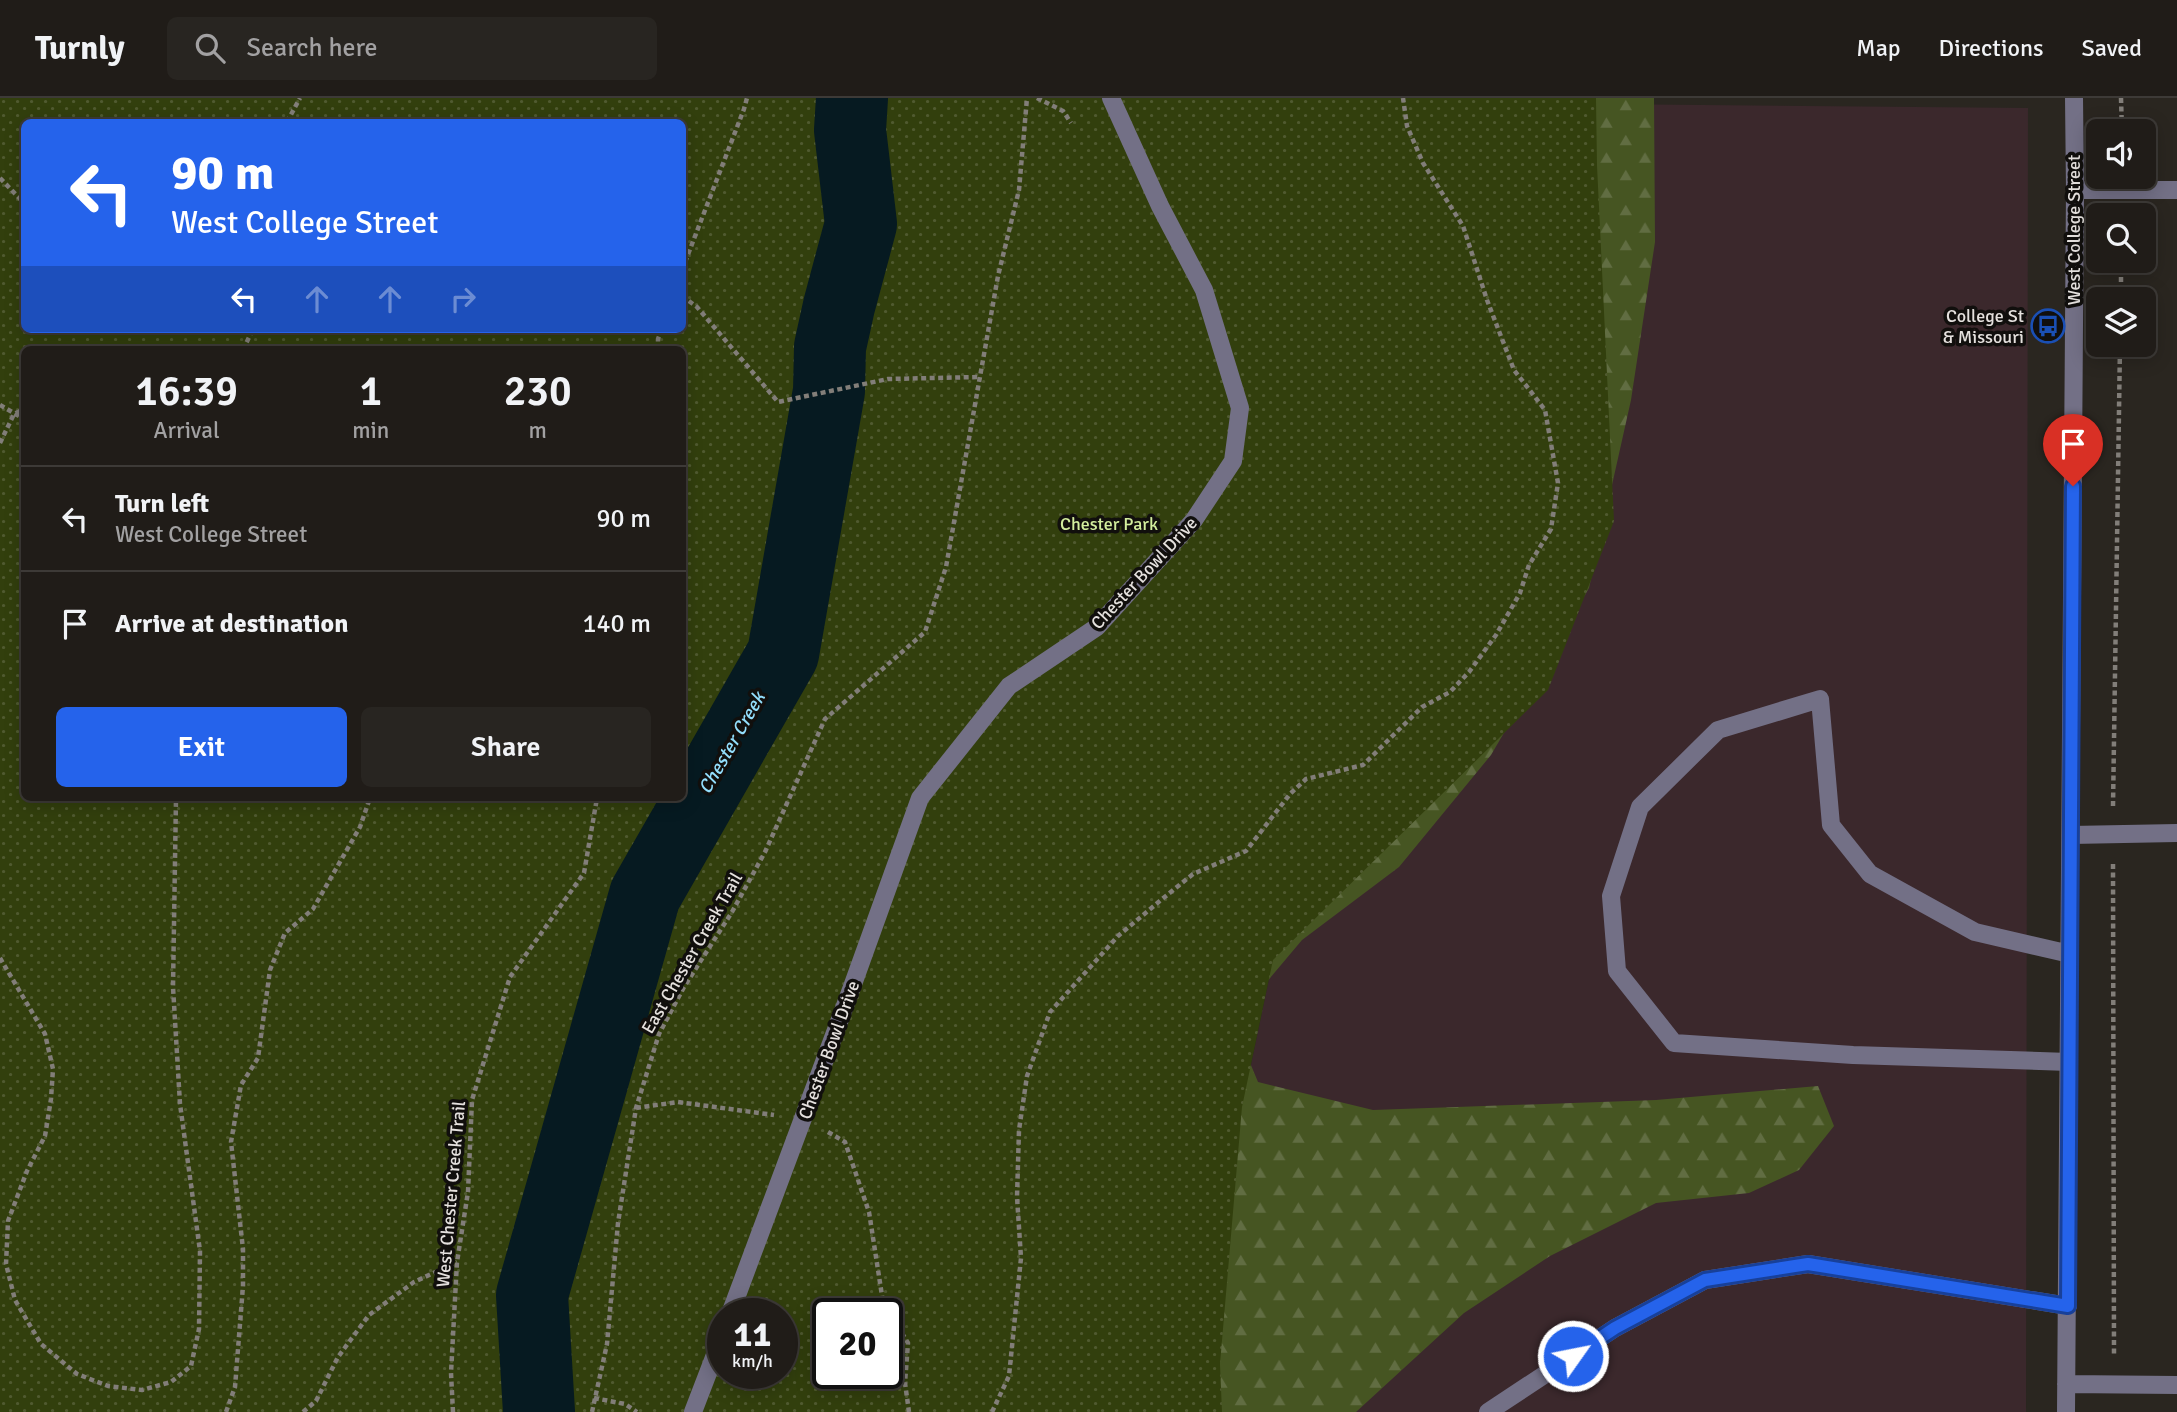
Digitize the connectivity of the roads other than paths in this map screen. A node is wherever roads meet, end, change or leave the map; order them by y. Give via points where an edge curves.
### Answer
1 (1111, 98) edge
2 (2074, 98) edge
3 (2075, 190) junction
4 (2177, 190) edge
5 (2177, 833) edge
6 (2071, 835) junction
7 (2070, 954) junction
8 (2069, 1062) junction
9 (736, 1298) edge
10 (2068, 1306) junction
11 (707, 1376) edge
12 (2066, 1384) junction
13 (2177, 1385) edge
14 (693, 1412) edge
15 (1488, 1412) edge
16 (2066, 1412) edge

1 - 9 street, Chester Bowl Drive via 1204,290 1240,408 1233,461 1194,520 1097,627 1009,686 920,798
2 - 3 street, West College Street
3 - 4 street
3 - 6 street, West College Street
5 - 6 street
6 - 7 street, West College Street
7 - 8 street, West College Street
7 - 8 street via 1975,932 1870,874 1832,825 1820,699 1718,730 1640,807 1611,896 1617,971 1674,1044
8 - 10 street, West College Street
10 - 12 street, West College Street
10 - 15 street via 1808,1264 1705,1280 1615,1328
11 - 14 street
12 - 13 street
12 - 16 street, West College Street

